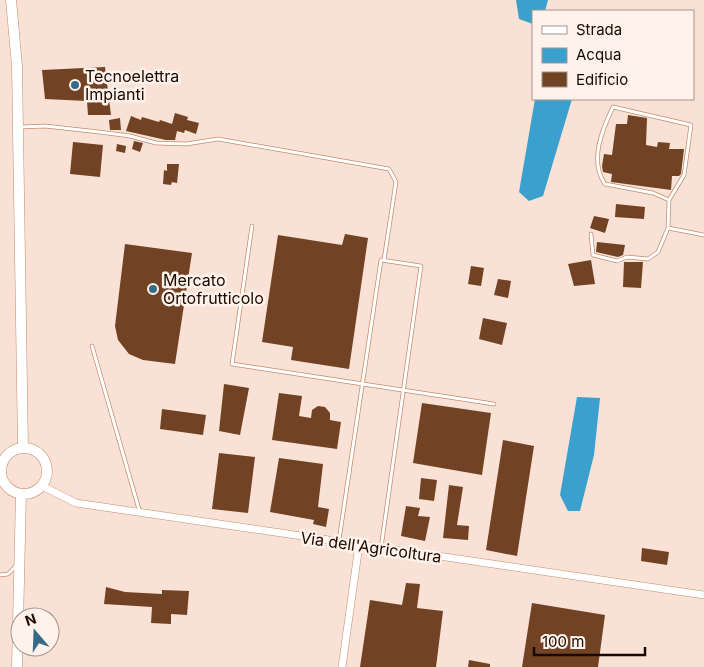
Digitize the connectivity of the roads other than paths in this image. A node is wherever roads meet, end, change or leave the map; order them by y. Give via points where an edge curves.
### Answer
1 (11, 0) edge
2 (18, 127) junction
3 (669, 200) junction
4 (252, 226) dead end
5 (668, 228) junction
6 (592, 234) dead end
7 (704, 236) edge
8 (384, 260) junction
9 (92, 346) dead end
10 (362, 383) junction
11 (404, 389) junction
12 (494, 404) dead end
13 (23, 448) junction
14 (2, 461) edge
15 (42, 486) junction
16 (22, 494) junction
17 (140, 514) junction
18 (338, 542) junction
19 (359, 545) junction
20 (381, 548) junction
21 (20, 558) junction
22 (0, 575) edge
23 (704, 595) edge
24 (17, 667) edge
25 (342, 667) edge

1 - 2 main road
2 - 8 lane via 45,126 99,132 156,143 186,144 218,139 389,169 396,182
2 - 13 main road
3 - 3 lane via 653,193 605,184 601,178 597,162 604,127 613,107 691,125 684,175
3 - 5 lane
4 - 10 lane via 232,364
5 - 6 lane via 658,252 648,259 627,257 617,261 593,255
5 - 7 lane
8 - 10 lane via 381,260
8 - 11 lane via 421,266
9 - 17 lane
10 - 11 lane
10 - 18 lane
11 - 12 lane
11 - 20 lane
13 - 14 main road via 11,452
13 - 15 main road via 36,451 45,461 47,474
14 - 16 main road via 4,482 8,488
15 - 16 main road
15 - 17 street, Via dell'Agricoltura via 76,503
16 - 21 main road
17 - 18 street, Via dell'Agricoltura
18 - 19 street, Via dell'Agricoltura
19 - 20 street, Via dell'Agricoltura
19 - 25 street
20 - 23 street, Via dell'Agricoltura
21 - 22 lane via 12,571
21 - 24 main road

